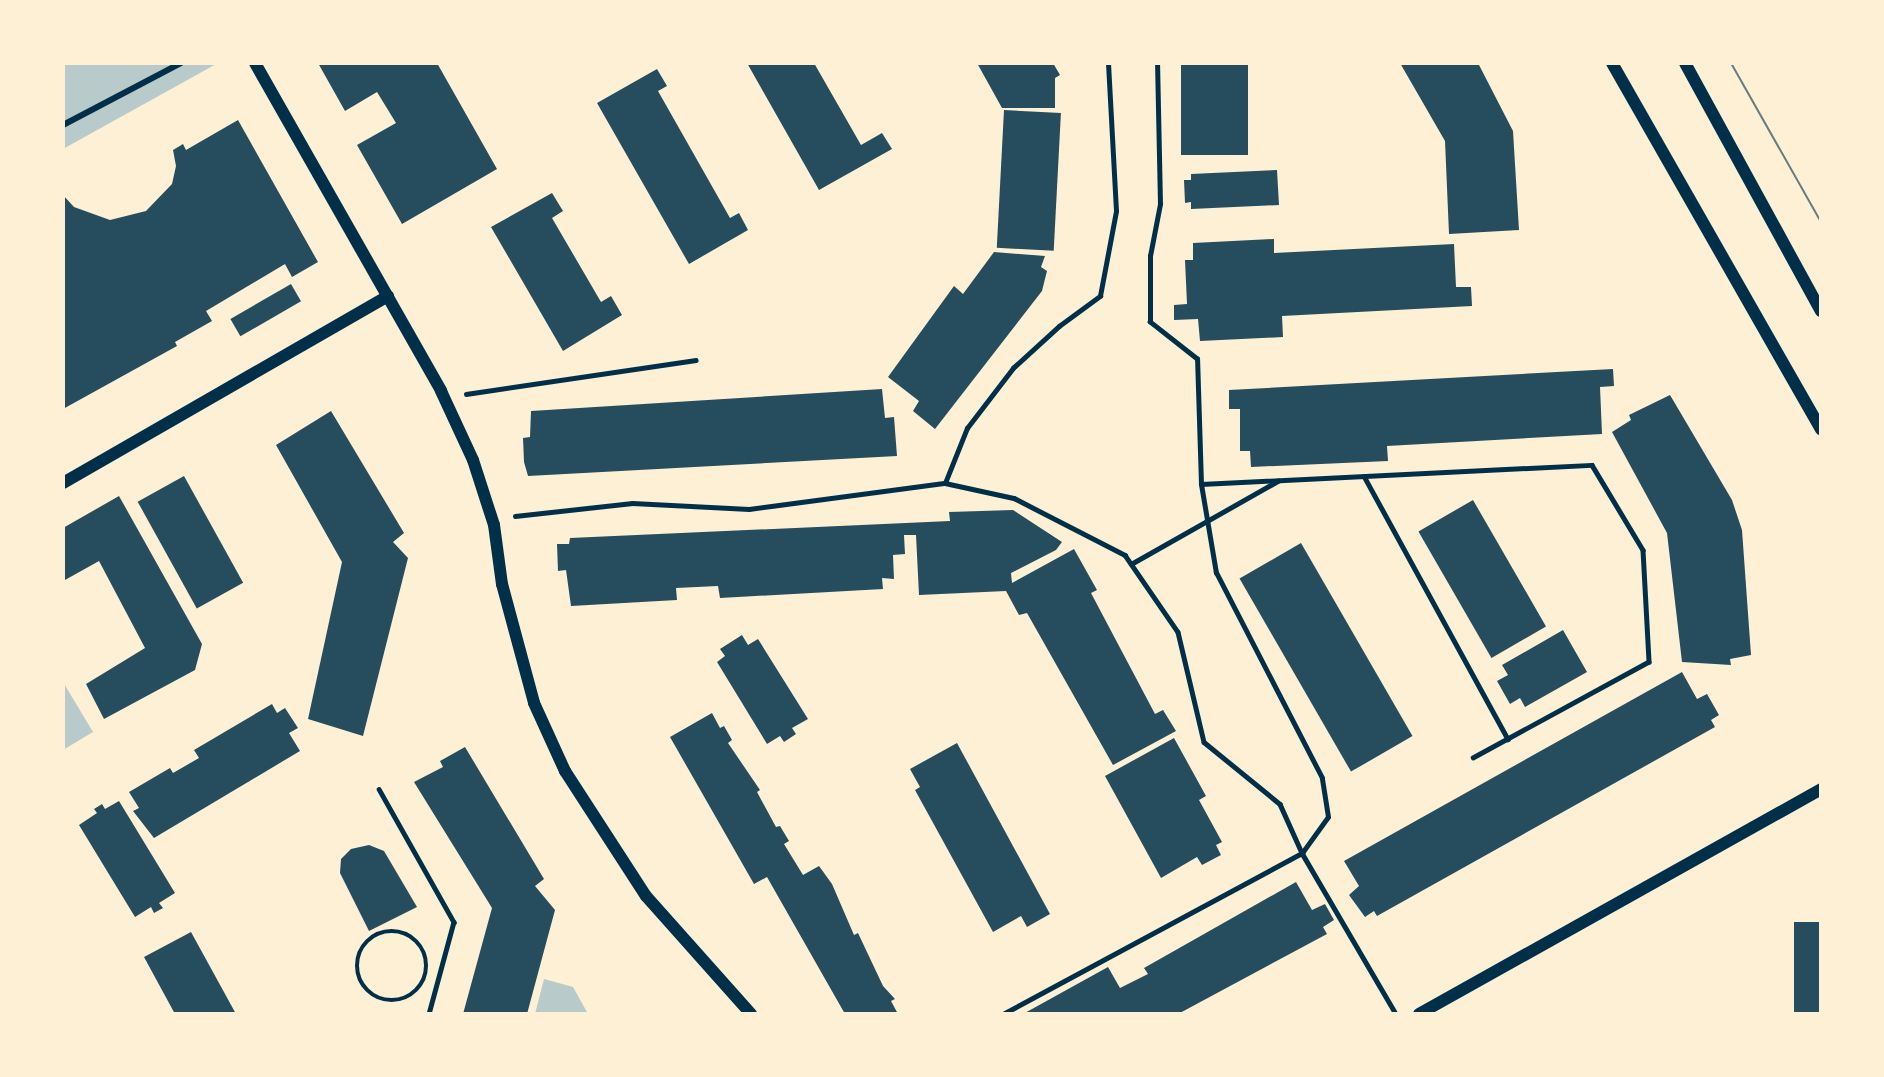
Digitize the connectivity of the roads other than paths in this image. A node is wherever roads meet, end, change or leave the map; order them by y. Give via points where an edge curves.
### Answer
1 (181, 63) edge
2 (255, 63) edge
3 (1612, 63) edge
4 (1685, 63) edge
5 (63, 125) edge
6 (388, 296) junction
7 (1821, 310) edge
8 (1821, 430) edge
9 (63, 483) edge
10 (1821, 789) edge
11 (751, 1014) edge
12 (1419, 1014) edge

1 - 5 street
2 - 6 street
3 - 8 street
4 - 7 street
6 - 9 street
6 - 11 street via 473,460 494,525 502,584 534,703 565,771 646,896
10 - 12 street

